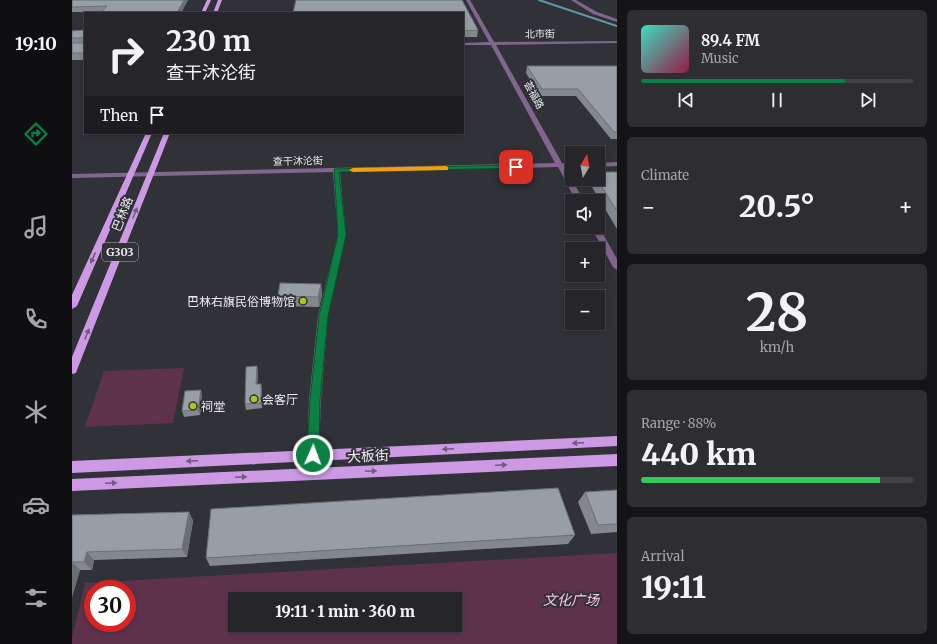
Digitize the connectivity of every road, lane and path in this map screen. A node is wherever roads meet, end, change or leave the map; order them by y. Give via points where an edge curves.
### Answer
1 (209, 0) edge
2 (220, 0) edge
3 (468, 0) edge
4 (573, 0) edge
5 (203, 12) edge
6 (215, 12) edge
7 (617, 21) edge
8 (617, 42) edge
9 (464, 44) edge
10 (492, 44) junction
11 (150, 134) edge
12 (167, 134) edge
13 (605, 159) edge
14 (617, 159) edge
15 (565, 162) edge
16 (559, 163) junction
17 (565, 164) edge
18 (617, 164) edge
19 (605, 165) edge
20 (72, 170) edge
21 (336, 170) junction
22 (132, 172) junction
23 (152, 172) junction
24 (72, 176) edge
25 (576, 194) edge
26 (599, 234) edge
27 (617, 267) edge
28 (72, 306) edge
29 (72, 370) edge
30 (617, 441) edge
31 (313, 455) junction
32 (617, 460) edge
33 (72, 466) edge
34 (72, 485) edge

1 - 5 main road
2 - 6 main road
3 - 10 street, 荟福路
4 - 7 street via 595,13
8 - 10 street, 北市街
9 - 10 street, 北市街
10 - 16 street, 荟福路
11 - 22 main road, 巴林路 / G303
12 - 23 main road, 巴林路 / G303
13 - 14 street
15 - 16 street, 查干沐沦街
16 - 17 street, 查干沐沦街
16 - 21 street, 查干沐沦街
16 - 23 street, 查干沐沦街
16 - 25 street, 荟福路
18 - 19 street
20 - 22 street, 查干沐沦街
21 - 23 street, 查干沐沦街
21 - 31 street via 342,235 323,316
22 - 23 street, 查干沐沦街
22 - 24 street, 查干沐沦街
22 -> 28 main road, 巴林路 / G303
29 -> 23 main road, 巴林路 / G303
26 - 27 street
30 -> 31 main road, 大板街
31 -> 33 main road, 大板街
34 -> 32 main road, 大板街

